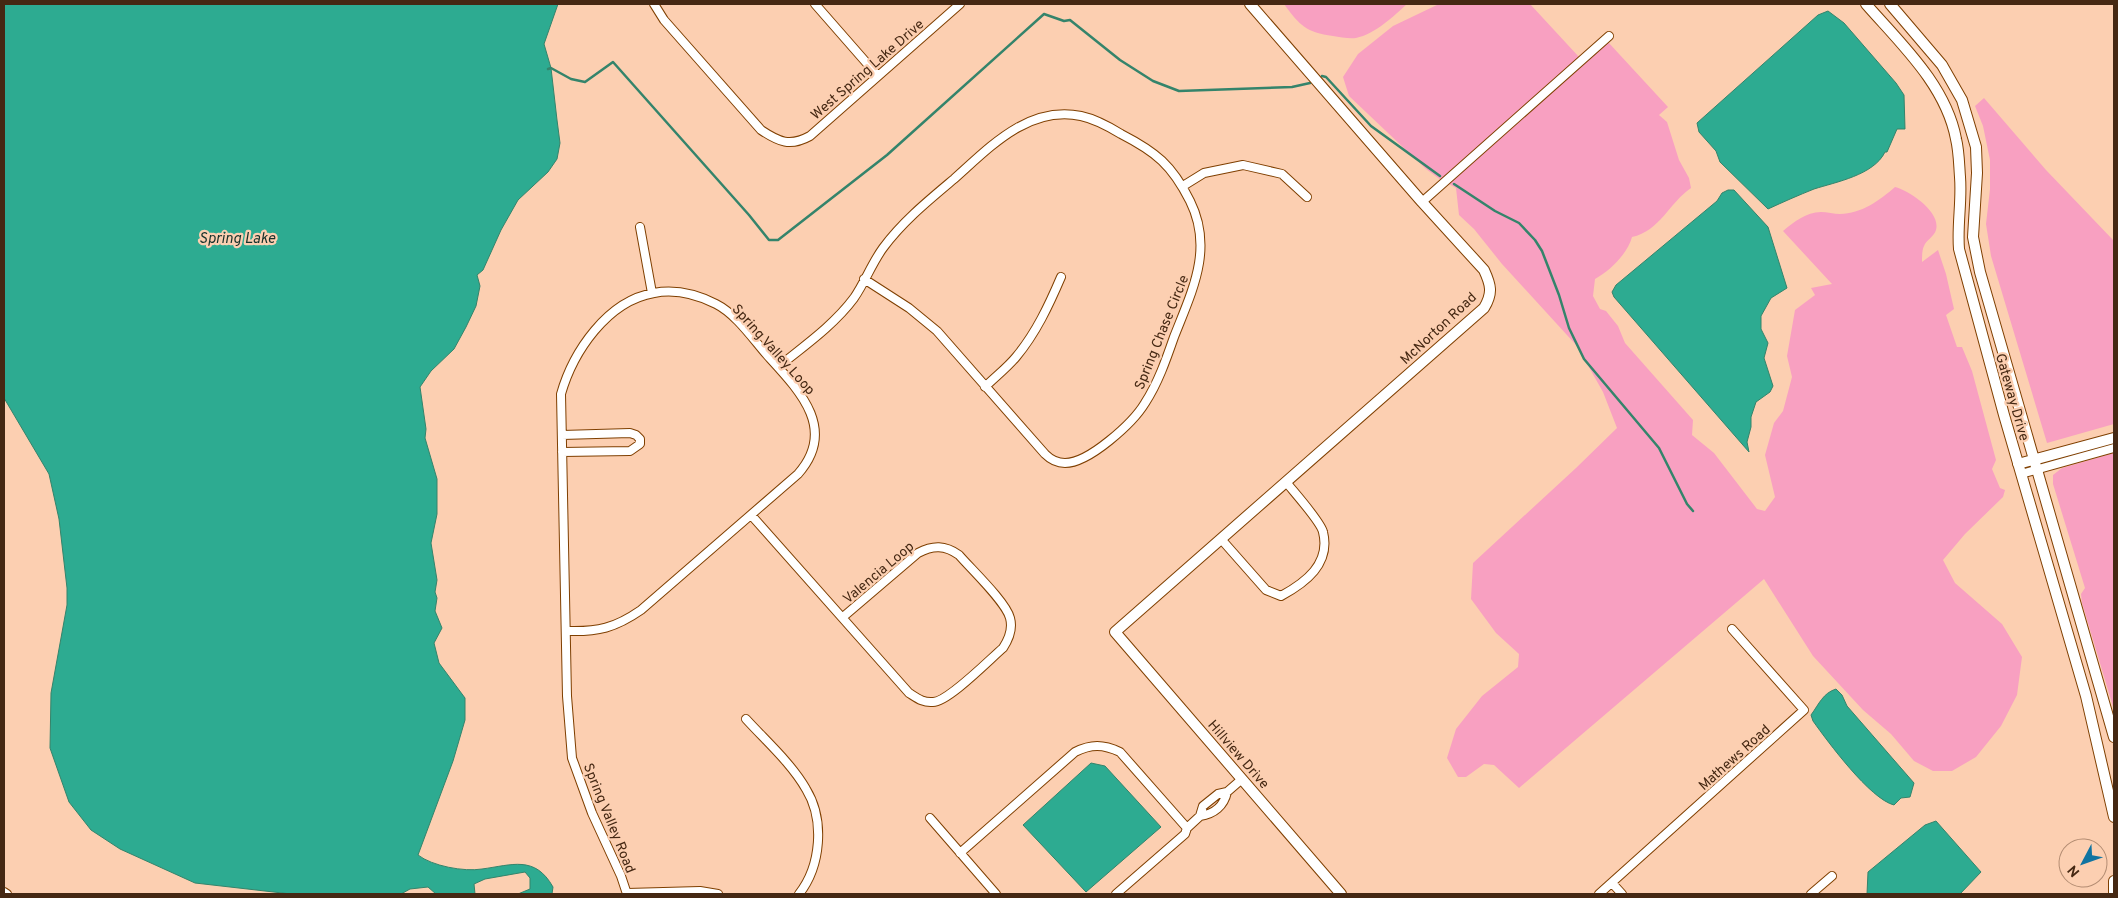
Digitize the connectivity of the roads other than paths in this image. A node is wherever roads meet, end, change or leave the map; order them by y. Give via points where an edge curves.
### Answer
1 (654, 4) edge
2 (815, 4) edge
3 (960, 4) edge
4 (1250, 4) edge
5 (1866, 4) edge
6 (1890, 4) edge
7 (1906, 22) junction
8 (1892, 34) junction
9 (1609, 36) dead end
10 (878, 76) junction
11 (1182, 186) junction
12 (1307, 197) dead end
13 (1422, 202) junction
14 (1959, 204) junction
15 (1975, 206) junction
16 (640, 227) dead end
17 (1061, 277) dead end
18 (864, 279) junction
19 (652, 293) junction
20 (778, 368) junction
21 (985, 386) junction
22 (562, 435) junction
23 (2114, 438) edge
24 (2114, 448) edge
25 (562, 452) junction
26 (2036, 464) junction
27 (2019, 469) junction
28 (1286, 482) junction
29 (752, 516) junction
30 (1221, 539) junction
31 (843, 618) junction
32 (1732, 629) dead end
33 (566, 631) junction
34 (1116, 632) joint
35 (746, 719) dead end
36 (2095, 732) junction
37 (2113, 732) edge
38 (1242, 779) junction
39 (1228, 792) junction
40 (1211, 800) junction
41 (1218, 808) junction
42 (1200, 816) junction
43 (2114, 817) edge
44 (930, 818) dead end
45 (1187, 828) junction
46 (960, 853) junction
47 (1832, 876) dead end
48 (2114, 881) edge
49 (1612, 883) junction
50 (4, 892) edge
51 (7, 894) edge
52 (627, 894) edge
53 (718, 894) edge
54 (799, 894) edge
55 (996, 894) edge
56 (1116, 894) edge
57 (1341, 894) edge
58 (1599, 894) edge
59 (1622, 894) edge
60 (1811, 894) edge
61 (2114, 894) edge

1 - 10 street, West Spring Lake Drive via 664,20 761,130 774,140 799,142 810,136
2 - 10 street
3 - 10 street, West Spring Lake Drive
4 - 13 street, McNorton Road
5 - 8 street, Gateway Drive
6 - 7 street, Gateway Drive
7 - 8 street
7 - 15 street, Gateway Drive via 1942,65 1962,100 1976,147
8 - 14 street, Gateway Drive via 1924,71 1944,104 1956,138
9 - 13 street
11 - 12 street via 1204,173 1243,165 1282,174
11 - 18 street, Spring Chase Circle via 1167,163 1146,147 1100,122 1079,115 1038,118 1002,137 909,217
11 - 21 street, Spring Chase Circle via 1195,211 1201,239 1198,276 1155,386 1133,419 1090,455 1064,463 1044,454
13 - 28 street, McNorton Road via 1484,270 1490,283 1489,299 1484,308
14 - 15 street
14 - 27 street, Gateway Drive via 1959,249
15 - 26 street, Gateway Drive via 1973,237 1980,272
16 - 19 street
17 - 21 street via 1032,336 1015,358
18 - 20 street, Spring Chase Circle via 844,308
18 - 21 street, Spring Chase Circle via 937,331
19 - 20 street, Spring Valley Loop via 671,291 718,305 735,319
19 - 22 street, Spring Valley Loop via 612,314 598,327 575,360 561,394
20 - 29 street, Spring Valley Loop via 810,409 815,427 814,443 811,456 802,470
22 - 25 street, Spring Valley Loop
22 - 25 street via 630,433 640,439 640,444 630,451
23 - 26 street
24 - 26 street
25 - 33 street, Spring Valley Loop
26 - 27 street
26 - 37 street, Gateway Drive
27 - 36 street, Gateway Drive
28 - 30 street, McNorton Road
28 - 30 street via 1323,531 1323,552 1316,570 1303,584 1282,596 1266,590
29 - 31 street, Valencia Loop
29 - 33 street, Spring Valley Loop via 624,622 604,630
30 - 34 street, McNorton Road
31 - 31 street, Valencia Loop via 909,693 921,701 935,702 947,697 1003,648 1011,628 1004,607 958,555 940,546 918,553
32 - 49 street, Mathews Road via 1804,710
33 - 52 street, Spring Valley Road via 572,758
34 - 38 street, Hillview Drive
35 - 54 street via 795,773 814,806 818,841 816,857
36 - 37 street
36 - 43 street, Gateway Drive
38 - 39 street
38 - 57 street, Hillview Drive
39 - 40 street
39 - 41 street via 1225,802
40 - 41 street
40 - 42 street via 1203,806
41 - 42 street
42 - 45 street
44 - 46 street
45 - 46 street via 1120,752 1107,746 1088,746 1075,752
45 - 56 street via 1185,834
46 - 55 street
47 - 60 street
48 - 61 street
49 - 58 street, Mathews Road
49 - 59 street
50 - 51 street
52 - 53 street via 700,891

